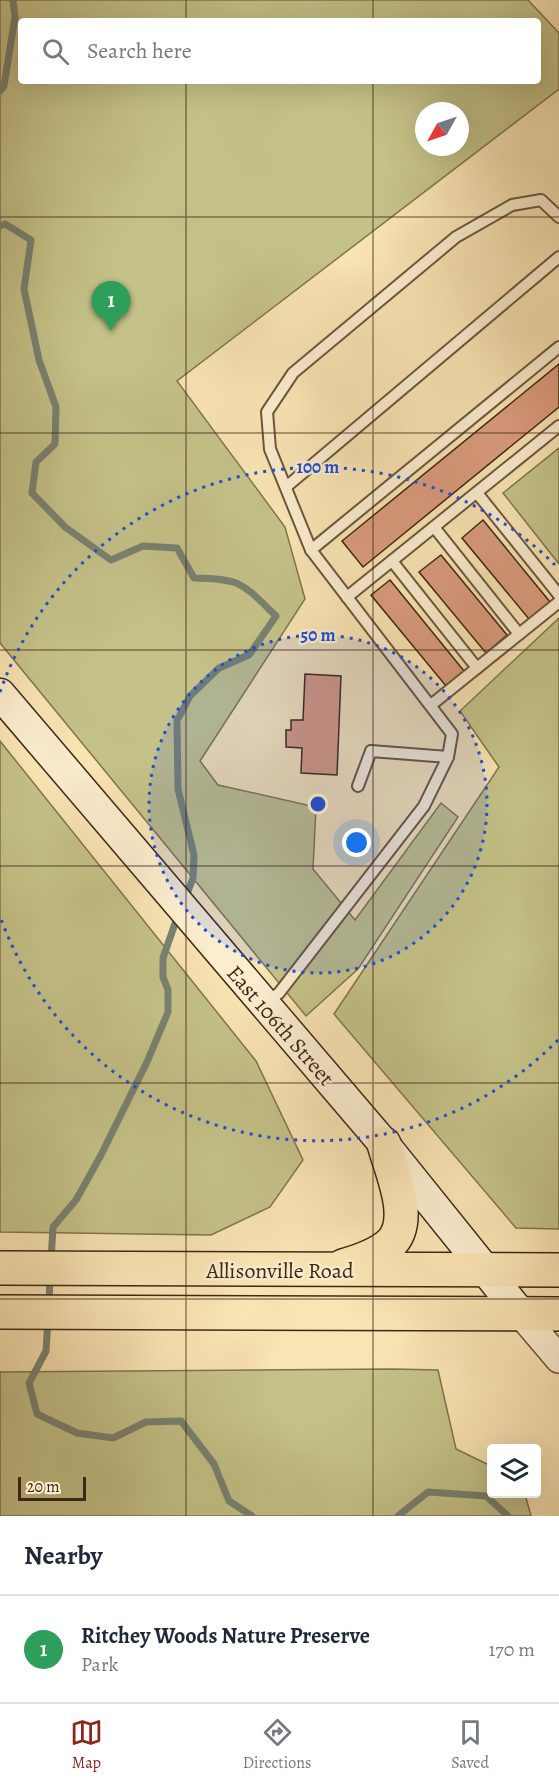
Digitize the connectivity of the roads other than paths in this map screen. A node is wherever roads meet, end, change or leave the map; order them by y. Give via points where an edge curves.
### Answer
1 (559, 217) edge
2 (559, 256) edge
3 (559, 347) edge
4 (559, 426) edge
5 (286, 487) junction
6 (477, 493) junction
7 (434, 527) junction
8 (311, 550) junction
9 (392, 561) junction
10 (559, 596) edge
11 (347, 597) junction
12 (559, 602) edge
13 (519, 634) junction
14 (477, 668) junction
15 (0, 694) edge
16 (431, 705) junction
17 (448, 757) junction
18 (358, 786) dead end
19 (263, 1005) junction
20 (384, 1144) junction
21 (0, 1268) edge
22 (335, 1269) junction
23 (486, 1270) junction
24 (559, 1270) edge
25 (0, 1312) edge
26 (520, 1313) junction
27 (559, 1314) edge
28 (559, 1359) edge

1 - 5 lane via 541,200 512,205 456,237 293,373 267,412 270,449
2 - 5 lane
3 - 8 lane
4 - 6 lane
5 - 8 lane
6 - 7 lane
6 - 10 lane
7 - 9 lane
7 - 13 lane
8 - 11 lane
9 - 11 lane
9 - 14 lane
11 - 16 lane
12 - 13 lane
13 - 14 lane
14 - 16 lane
15 - 19 main road, East 106th Street
16 - 17 lane via 452,734
17 - 18 lane via 371,751
17 - 19 lane via 424,806 279,993
19 - 20 main road, East 106th Street
20 - 22 main road via 401,1209 395,1238 381,1250
20 - 23 main road, East 106th Street
21 - 22 main road, Allisonville Road
22 - 23 main road, Allisonville Road
23 - 24 main road, Allisonville Road
23 - 26 main road, East 106th Street
25 - 26 main road, Allisonville Road
26 - 27 main road, Allisonville Road
26 - 28 street, East 106th Street

